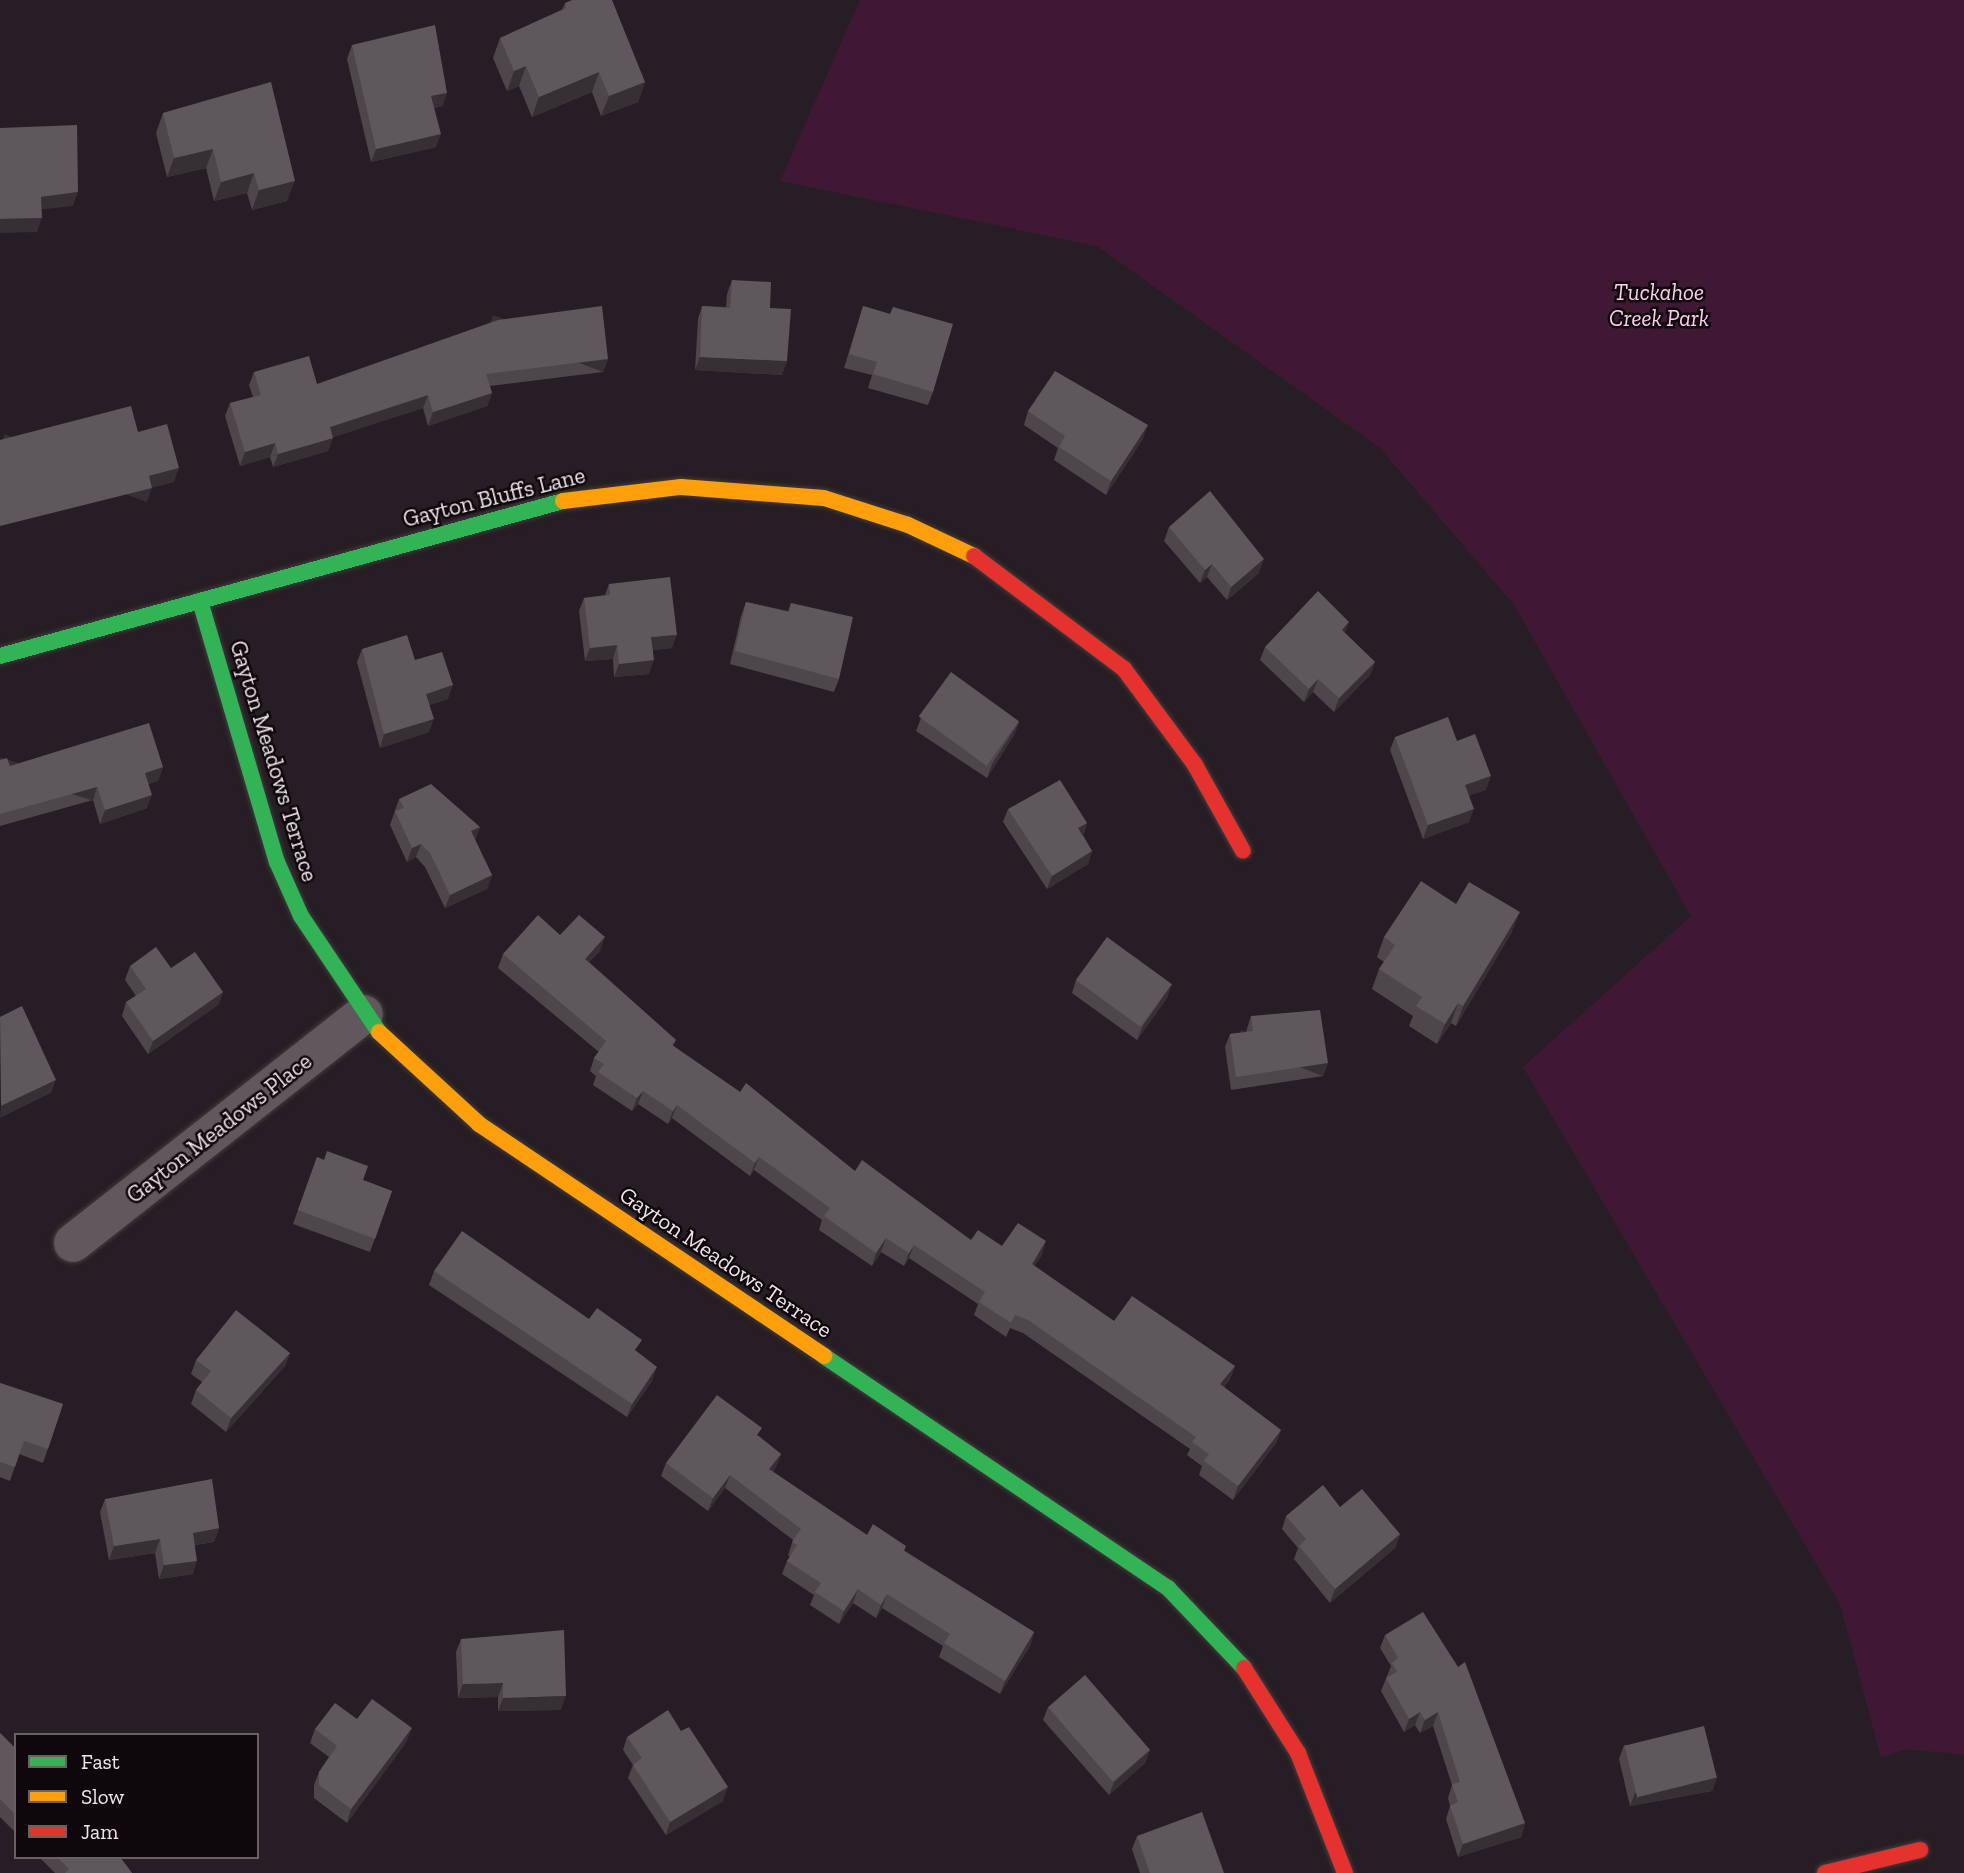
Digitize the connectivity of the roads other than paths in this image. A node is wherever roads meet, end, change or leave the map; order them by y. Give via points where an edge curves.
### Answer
1 (200, 601) junction
2 (0, 656) edge
3 (1243, 851) dead end
4 (364, 1014) junction
5 (73, 1243) dead end
6 (1920, 1850) dead end
7 (1345, 1873) edge
8 (1825, 1873) edge

1 - 2 street, Gayton Bluffs Lane
1 - 3 street, Gayton Bluffs Lane via 578,496 681,486 824,498 908,525 981,559 1094,644 1154,705
1 - 4 street, Gayton Meadows Terrace via 277,862 301,916
4 - 5 street, Gayton Meadows Place
4 - 7 street, Gayton Meadows Terrace via 479,1124 1168,1588 1244,1668 1298,1752
6 - 8 street

